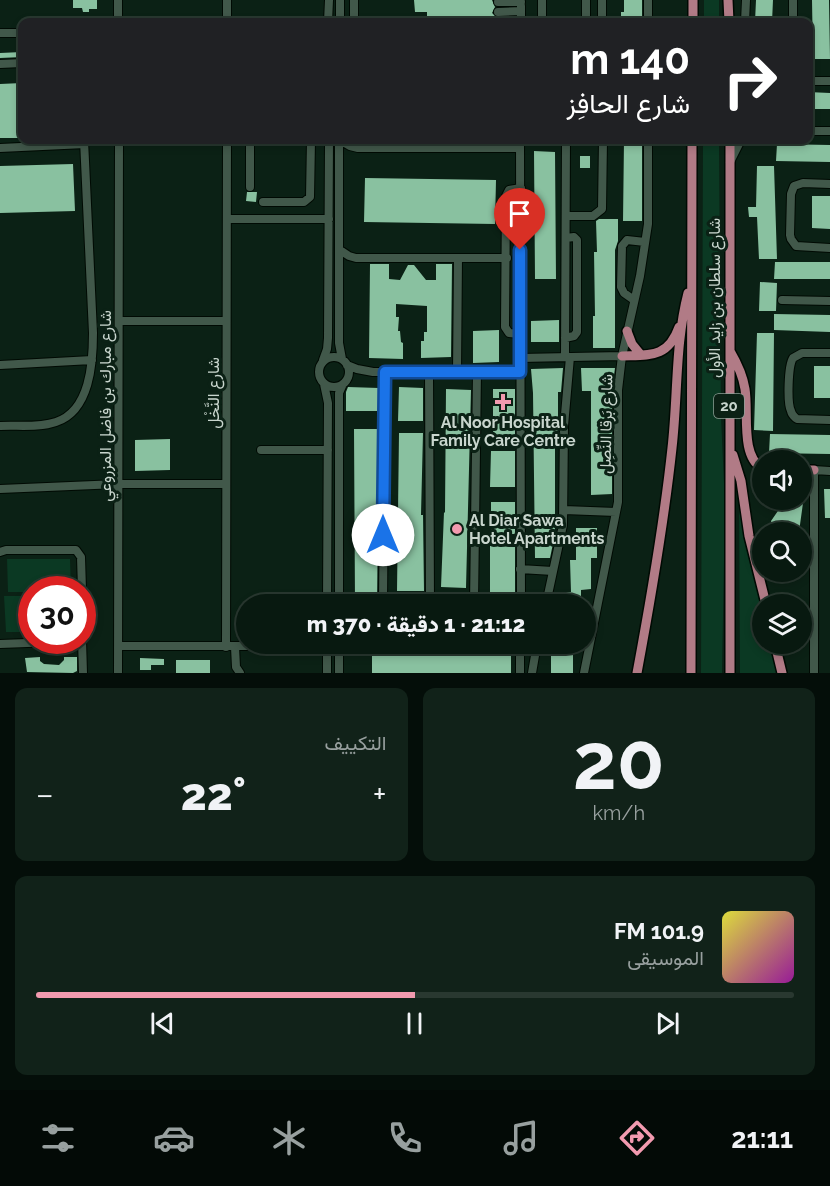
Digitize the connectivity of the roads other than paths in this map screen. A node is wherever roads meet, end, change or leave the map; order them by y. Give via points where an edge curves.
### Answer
1 (118, 0) edge
2 (227, 0) edge
3 (328, 0) edge
4 (340, 0) edge
5 (354, 0) edge
6 (542, 0) edge
7 (586, 0) edge
8 (602, 0) edge
9 (648, 0) edge
10 (746, 0) edge
11 (793, 0) edge
12 (521, 1) edge
13 (692, 1) edge
14 (729, 1) edge
15 (498, 2) dead end
16 (521, 11) junction
17 (498, 12) dead end
18 (118, 18) edge
19 (227, 18) edge
20 (328, 18) edge
21 (340, 18) edge
22 (354, 18) edge
23 (521, 18) edge
24 (542, 18) edge
25 (586, 18) edge
26 (602, 18) edge
27 (648, 18) edge
28 (693, 18) edge
29 (729, 18) edge
30 (745, 18) edge
31 (793, 18) edge
32 (0, 33) edge
33 (18, 33) edge
34 (18, 63) edge
35 (0, 64) edge
36 (813, 81) edge
37 (830, 81) edge
38 (813, 131) edge
39 (830, 131) edge
40 (56, 144) edge
41 (84, 144) edge
42 (119, 144) edge
43 (227, 144) edge
44 (250, 144) edge
45 (311, 144) edge
46 (328, 144) edge
47 (340, 144) edge
48 (346, 144) edge
49 (445, 144) edge
50 (520, 144) edge
51 (566, 144) edge
52 (603, 144) edge
53 (648, 144) edge
54 (692, 144) edge
55 (730, 144) edge
56 (739, 144) edge
57 (0, 148) edge
58 (358, 148) junction
59 (339, 158) junction
60 (730, 162) junction
61 (830, 184) edge
62 (250, 187) dead end
63 (521, 188) junction
64 (263, 202) dead end
65 (566, 216) junction
66 (226, 219) junction
67 (329, 219) junction
68 (566, 238) junction
69 (645, 242) junction
70 (830, 248) edge
71 (340, 250) junction
72 (356, 258) junction
73 (458, 258) junction
74 (507, 258) junction
75 (339, 267) junction
76 (692, 279) junction
77 (565, 298) junction
78 (577, 298) junction
79 (634, 300) junction
80 (782, 300) dead end
81 (830, 301) edge
82 (682, 316) junction
83 (119, 321) junction
84 (226, 321) junction
85 (627, 331) junction
86 (519, 334) junction
87 (565, 338) junction
88 (729, 349) junction
89 (830, 353) edge
90 (641, 355) junction
91 (622, 356) junction
92 (568, 357) junction
93 (520, 358) junction
94 (92, 360) junction
95 (323, 360) junction
96 (345, 362) junction
97 (0, 364) edge
98 (373, 372) junction
99 (385, 372) junction
100 (429, 372) junction
101 (457, 372) junction
102 (477, 372) junction
103 (520, 372) junction
104 (345, 382) junction
105 (324, 384) junction
106 (830, 420) edge
107 (0, 426) edge
108 (730, 448) junction
109 (261, 450) dead end
110 (328, 450) junction
111 (752, 458) edge
112 (814, 470) joint
113 (830, 471) edge
114 (118, 484) junction
115 (226, 484) junction
116 (0, 489) edge
117 (564, 510) junction
118 (616, 512) junction
119 (0, 552) edge
120 (520, 569) junction
121 (553, 571) junction
122 (82, 576) edge
123 (327, 594) edge
124 (339, 594) edge
125 (383, 594) edge
126 (430, 594) edge
127 (474, 594) edge
128 (520, 594) edge
129 (548, 594) edge
130 (764, 594) edge
131 (18, 643) edge
132 (0, 644) edge
133 (118, 646) junction
134 (226, 647) junction
135 (235, 647) joint
136 (82, 654) edge
137 (327, 654) edge
138 (339, 654) edge
139 (520, 654) edge
140 (535, 654) edge
141 (777, 654) edge
142 (83, 673) edge
143 (118, 673) edge
144 (239, 673) edge
145 (327, 673) edge
146 (339, 673) edge
147 (520, 673) edge
148 (532, 673) edge
149 (584, 673) edge
150 (637, 673) edge
151 (691, 673) edge
152 (730, 673) edge
153 (782, 673) edge
154 (814, 673) edge

1 - 18 street
2 - 19 street
3 - 20 street
4 - 21 street
5 - 22 street
6 - 24 street
7 - 25 street
8 - 26 street
9 - 27 street
10 - 30 street
11 - 31 street
12 - 15 street
12 - 16 street
13 - 28 main road
14 - 29 main road
16 - 17 street
16 - 23 street
32 - 33 street
34 - 35 street
36 - 37 street
38 - 39 street
40 - 57 street
41 - 94 street
42 - 83 street, شارع مبارك بن فاضل المزروعي
43 - 66 street, شارع النَّخْل
44 - 62 street
45 - 64 street via 309,199
46 - 67 street
47 - 59 street
48 - 58 street
49 - 58 street
50 - 63 street
51 - 65 street
52 - 65 street via 602,209 593,216
53 - 69 street, شارع بَرقا النِّصِل
54 - 76 main road, شارع سلطان بن زايد الأول / 20
55 - 60 main road, شارع سلطان بن زايد الأول / 20
56 - 60 street
58 - 59 street
59 - 71 street
60 - 88 main road, شارع سلطان بن زايد الأول / 20
61 - 70 street via 794,186 790,235 796,246
63 - 74 street via 506,194
63 - 86 street
65 - 68 street
66 - 67 street
66 - 84 street, شارع النَّخْل
67 - 95 street via 328,344
68 - 77 street
68 - 78 street via 577,240
69 - 79 street, شارع بَرقا النِّصِل
69 - 79 street via 627,240 622,246 621,287
71 - 72 street
71 - 75 street
72 - 73 street
72 - 75 street
73 - 74 street
73 - 101 street
74 - 86 street via 505,327 509,333
75 - 96 street via 339,343
76 - 82 main road
76 - 151 main road, شارع سلطان بن زايد الأول / 20
77 - 78 street
77 - 87 street
78 - 87 street via 577,332
79 - 85 street, شارع بَرقا النِّصِل
80 - 81 street
82 - 90 main road via 668,346 656,354
82 - 150 main road via 662,537
83 - 84 street
83 - 114 street, شارع مبارك بن فاضل المزروعي
84 - 115 street, شارع النَّخْل
85 - 90 main road
85 - 91 street, شارع بَرقا النِّصِل
86 - 93 street
87 - 92 street
88 - 108 main road, شارع سلطان بن زايد الأول / 20
88 - 111 main road via 745,388
89 - 106 street via 802,353 793,358 789,397 797,419
90 - 91 main road
91 - 92 street
91 - 118 street, شارع بَرقا النِّصِل
92 - 93 street
92 - 117 street
93 - 103 street
94 - 97 street
94 - 107 street via 82,398 64,418 50,424
95 - 96 street via 332,356
95 - 105 street via 318,372
96 - 98 street
96 - 104 street via 349,372
98 - 99 street
98 - 104 street
99 - 100 street
99 - 125 street
100 - 101 street
100 - 126 street
101 - 102 street
102 - 103 street
102 - 127 street
103 - 120 street
104 - 105 street via 333,387
104 - 124 street via 339,393
105 - 110 street
108 - 130 main road via 741,481
108 - 152 main road, شارع سلطان بن زايد الأول / 20
109 - 110 street
110 - 123 street
112 - 113 street
112 - 154 street
114 - 115 street
114 - 116 street
114 - 133 street, شارع مبارك بن فاضل المزروعي
115 - 134 street, شارع النَّخْل
117 - 118 street
117 - 121 street
118 - 149 street, شارع بَرقا النِّصِل
119 - 122 street via 76,550 81,557
120 - 121 street
120 - 128 street
121 - 129 street
131 - 132 street
133 - 134 street
133 - 143 street, شارع مبارك بن فاضل المزروعي
134 - 135 street
135 - 144 street
136 - 142 street
137 - 145 street
138 - 146 street
139 - 147 street
140 - 148 street
141 - 153 main road

